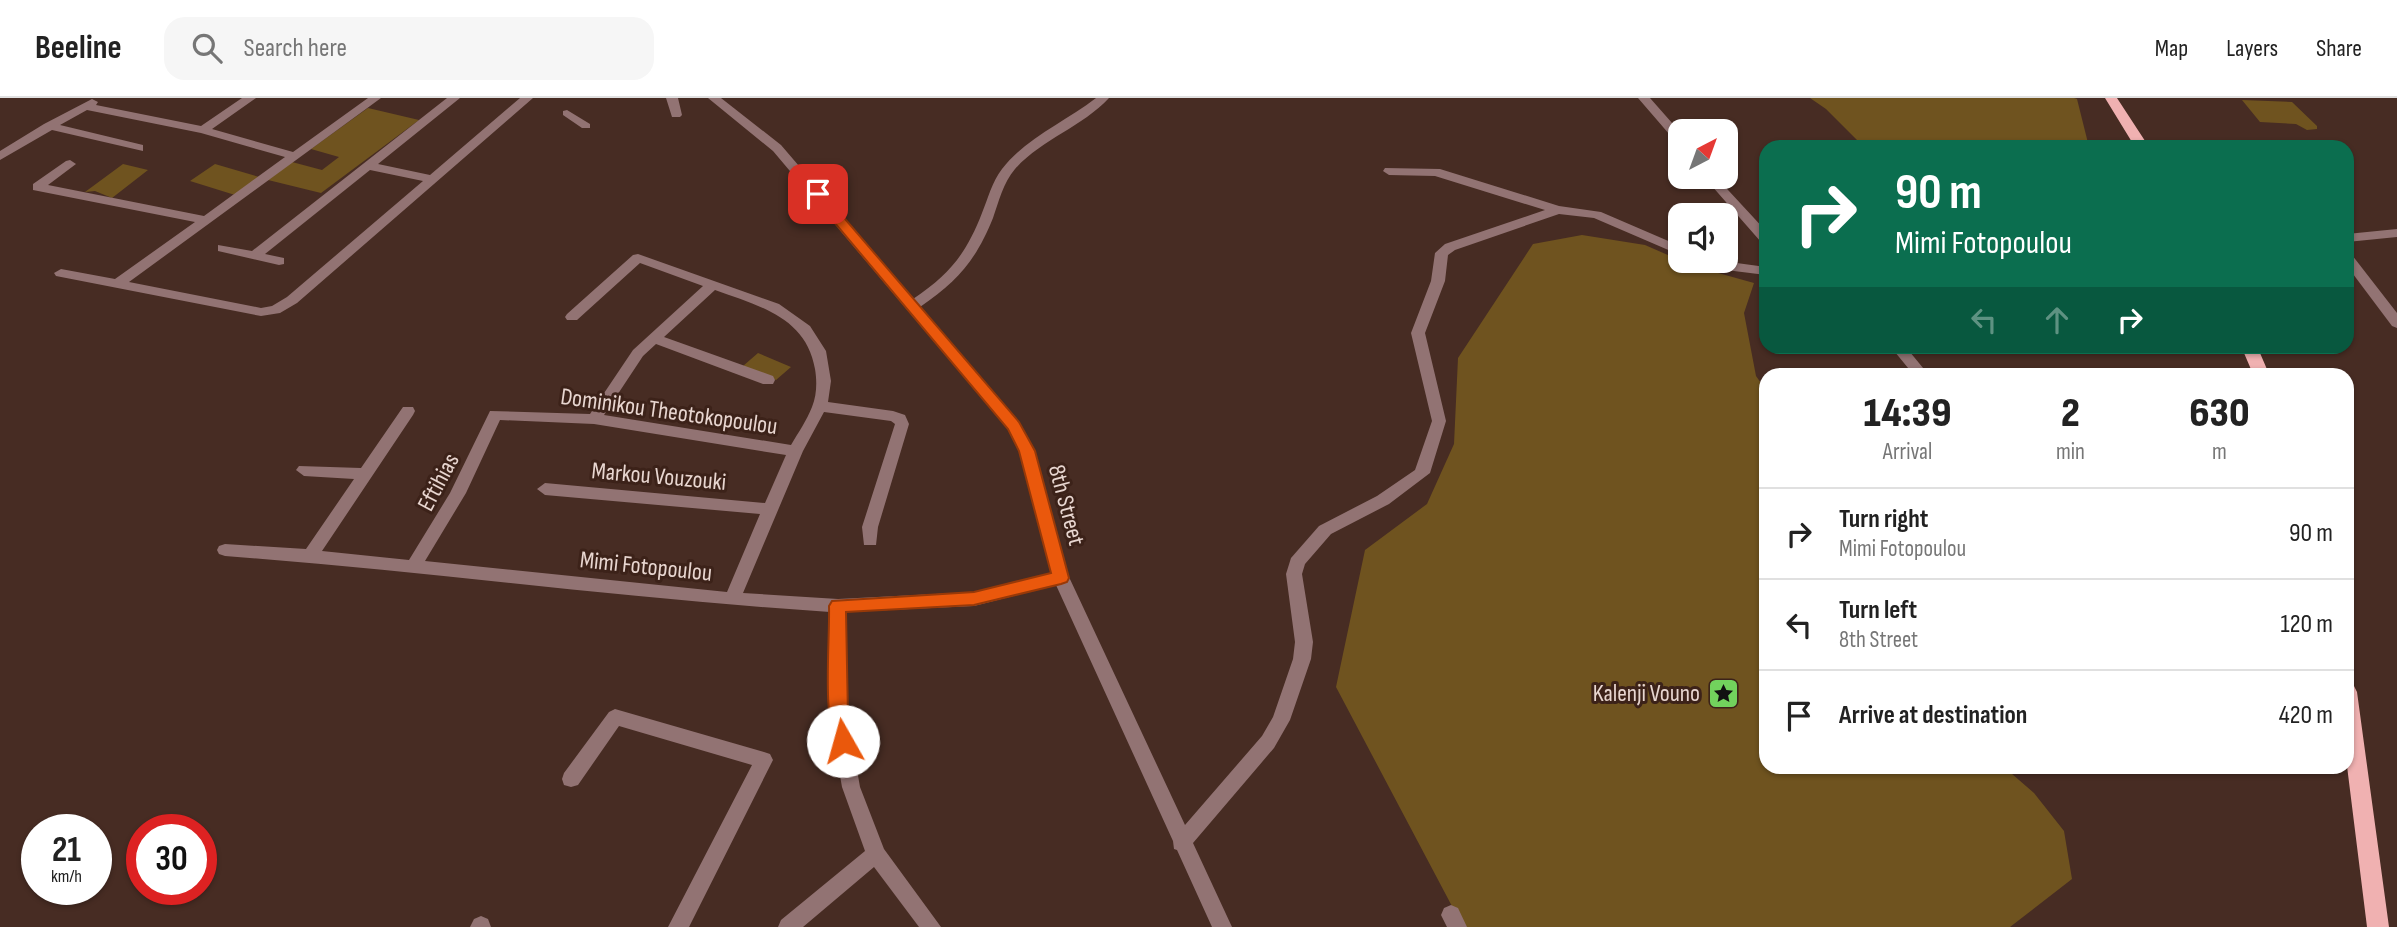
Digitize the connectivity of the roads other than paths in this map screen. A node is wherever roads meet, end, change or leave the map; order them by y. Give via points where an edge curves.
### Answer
1 (97, 98) edge
2 (250, 98) edge
3 (375, 98) edge
4 (454, 98) edge
5 (527, 98) edge
6 (672, 98) edge
7 (714, 98) edge
8 (1103, 98) edge
9 (1644, 98) edge
10 (2111, 98) edge
11 (86, 106) junction
12 (567, 113) dead end
13 (676, 115) dead end
14 (1668, 125) edge
15 (48, 126) junction
16 (586, 126) dead end
17 (203, 130) junction
18 (2138, 140) edge
19 (139, 148) dead end
20 (0, 156) edge
21 (295, 156) junction
22 (70, 163) dead end
23 (369, 166) junction
24 (1389, 171) dead end
25 (433, 179) junction
26 (1721, 189) edge
27 (1558, 210) junction
28 (207, 219) junction
29 (1759, 231) edge
30 (2397, 233) edge
31 (2354, 237) edge
32 (1668, 246) edge
33 (223, 248) dead end
34 (255, 256) junction
35 (279, 261) dead end
36 (2354, 266) edge
37 (1738, 267) edge
38 (1759, 270) edge
39 (61, 273) dead end
40 (120, 282) junction
41 (714, 284) junction
42 (911, 306) junction
43 (572, 317) dead end
44 (2397, 323) edge
45 (653, 338) junction
46 (1905, 354) edge
47 (1916, 368) edge
48 (768, 380) dead end
49 (820, 406) junction
50 (408, 411) dead end
51 (495, 415) joint
52 (594, 419) junction
53 (795, 451) junction
54 (304, 470) dead end
55 (365, 474) junction
56 (545, 489) dead end
57 (770, 509) junction
58 (870, 541) dead end
59 (225, 550) dead end
60 (310, 556) junction
61 (413, 567) junction
62 (1061, 578) junction
63 (732, 599) junction
64 (838, 606) junction
65 (2354, 756) edge
66 (571, 779) dead end
67 (1181, 843) junction
68 (876, 854) junction
69 (678, 927) edge
70 (788, 927) edge
71 (931, 927) edge
72 (1222, 927) edge
73 (2378, 927) edge

1 - 11 street
2 - 17 street
3 - 21 street
4 - 23 street
5 - 25 street
6 - 13 street
7 - 42 street, 8th Street via 777,148
8 - 42 street via 1016,161 1001,181 963,267
9 - 14 street
10 - 18 main road
11 - 15 street
11 - 17 street
12 - 16 street
15 - 19 street
15 - 20 street
17 - 21 street
21 - 28 street
22 - 28 street via 37,187
23 - 25 street
23 - 34 street
24 - 27 street via 1436,172
25 - 40 street via 275,310 261,312
26 - 29 street
27 - 32 street via 1614,221
27 - 67 street via 1443,253 1438,281 1418,333 1439,421 1422,473 1383,500 1325,530 1297,562 1294,574 1304,642 1281,720 1268,742
28 - 40 street
30 - 31 street
33 - 34 street
34 - 35 street
36 - 44 street
37 - 38 street
39 - 40 street
41 - 43 street via 638,258
41 - 45 street
41 - 49 street via 774,307 805,329 820,351 824,381
42 - 62 street, 8th Street via 1014,426 1027,451
45 - 48 street
45 - 52 street
46 - 47 street
49 - 53 street
49 - 58 street via 893,416 902,424 870,527
50 - 55 street
51 - 52 street, Dominikou Theotokopoulou
51 - 61 street, Eftihias via 471,472
52 - 53 street, Dominikou Theotokopoulou
53 - 57 street
54 - 55 street
55 - 60 street
56 - 57 street, Markou Vouzouki
57 - 63 street
59 - 60 street, Mimi Fotopoulou
60 - 61 street, Mimi Fotopoulou
61 - 63 street, Mimi Fotopoulou
62 - 64 street, Mimi Fotopoulou via 974,599
62 - 67 street, 8th Street
63 - 64 street, Mimi Fotopoulou
64 - 68 street via 839,718 851,787
65 - 73 main road
66 - 69 street via 615,717 764,760
67 - 72 street, 8th Street
68 - 70 street
68 - 71 street

